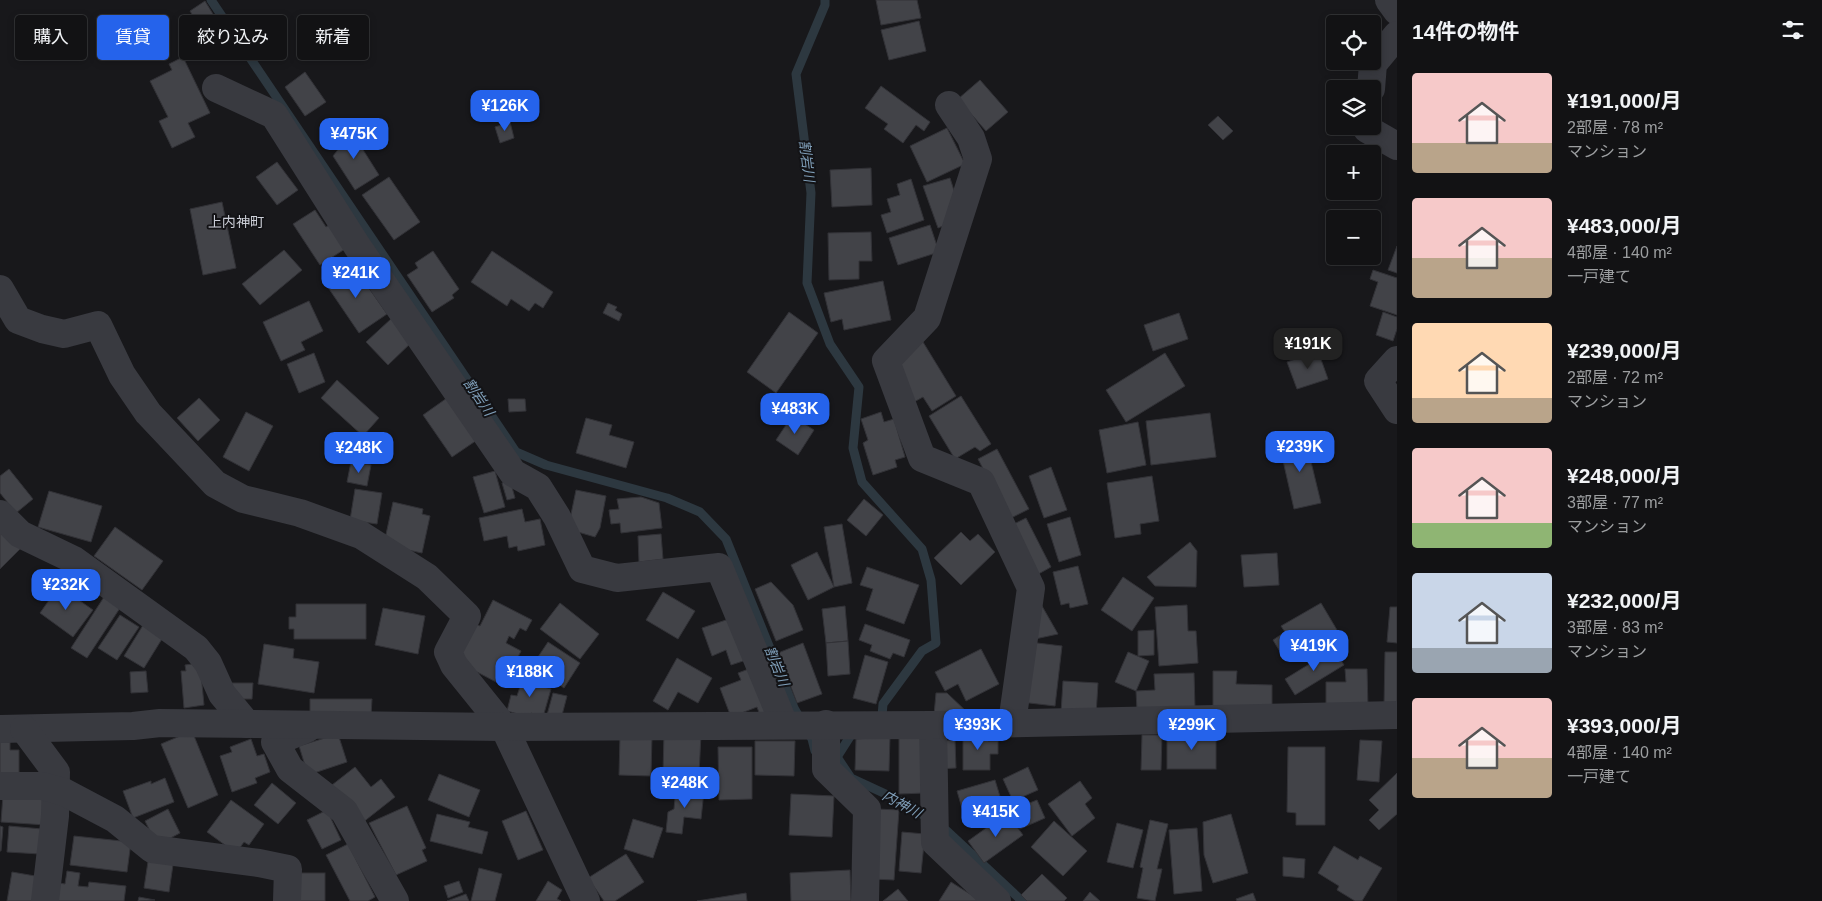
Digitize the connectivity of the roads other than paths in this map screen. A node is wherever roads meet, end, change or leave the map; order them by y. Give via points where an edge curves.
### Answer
1 (1389, 0) edge
2 (1397, 11) edge
3 (1397, 34) edge
4 (1372, 80) edge
5 (216, 88) dead end
6 (949, 105) dead end
7 (1378, 135) edge
8 (1397, 146) edge
9 (0, 289) edge
10 (1397, 360) edge
11 (1397, 410) edge
12 (0, 514) edge
13 (1397, 715) edge
14 (246, 724) junction
15 (316, 724) junction
16 (1012, 724) junction
17 (933, 725) junction
18 (504, 727) junction
19 (809, 727) junction
20 (12, 729) edge
21 (0, 786) edge
22 (54, 790) junction
23 (45, 901) edge
24 (287, 901) edge
25 (395, 901) edge
26 (586, 901) edge
27 (865, 901) edge
28 (997, 901) edge

1 - 2 street
3 - 4 street via 1373,64
5 - 19 street via 274,115 357,246 513,472 538,487 557,517 582,569 617,578 719,567
6 - 16 street via 971,138 978,159 927,318 886,361 922,458 981,482 1031,588
7 - 8 street
9 - 18 street via 18,320 42,329 64,334 98,325 122,375 148,413 215,484 243,499 300,513 361,535 427,577 467,616 448,652 454,665
10 - 11 street via 1378,381
12 - 14 street via 20,534 74,560 196,648 208,663 222,694
13 - 16 street
14 - 15 street
14 - 20 street via 160,723
15 - 18 street
15 - 25 street via 275,742 290,769 344,811
16 - 17 street
17 - 19 street
17 - 28 street via 935,842
18 - 19 street
18 - 26 street
19 - 27 street via 826,769 867,809
20 - 22 street via 56,772
21 - 22 street via 42,786
22 - 23 street via 55,816
22 - 24 street via 115,819 152,849 288,869

